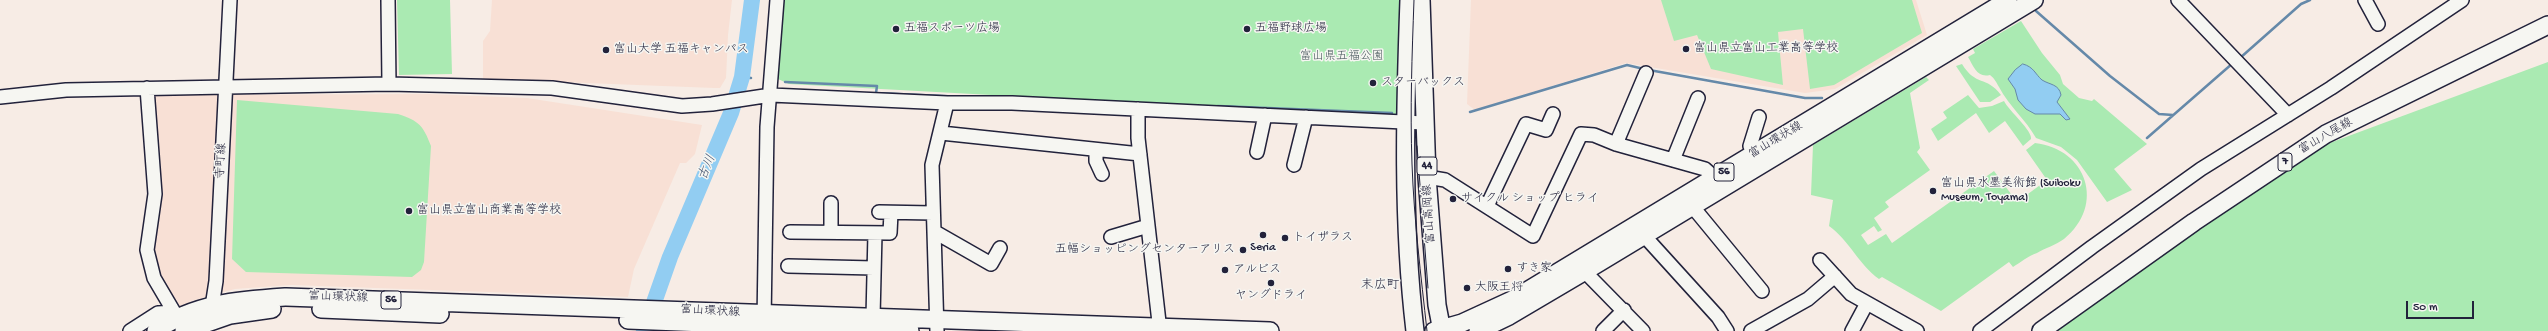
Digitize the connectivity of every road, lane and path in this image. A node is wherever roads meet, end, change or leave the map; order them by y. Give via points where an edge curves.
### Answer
1 (230, 0) edge
2 (388, 0) edge
3 (777, 0) edge
4 (1409, 0) edge
5 (1422, 0) edge
6 (2034, 0) edge
7 (2178, 0) edge
8 (2365, 0) edge
9 (2457, 2) edge
10 (1999, 7) edge
11 (2378, 24) dead end
12 (2548, 25) edge
13 (1646, 73) dead end
14 (389, 84) junction
15 (226, 86) junction
16 (147, 88) junction
17 (766, 96) junction
18 (0, 97) edge
19 (1698, 98) dead end
20 (947, 103) junction
21 (1138, 109) junction
22 (1553, 114) dead end
23 (2288, 114) junction
24 (1265, 115) junction
25 (1306, 116) junction
26 (1759, 117) dead end
27 (1404, 121) junction
28 (1424, 123) junction
29 (941, 134) junction
30 (1616, 144) junction
31 (1096, 150) junction
32 (1257, 152) dead end
33 (1140, 154) junction
34 (1754, 154) junction
35 (1673, 160) junction
36 (1294, 166) dead end
37 (1102, 174) dead end
38 (1427, 177) junction
39 (1718, 183) junction
40 (1690, 200) junction
41 (832, 203) dead end
42 (1487, 206) junction
43 (933, 213) junction
44 (1148, 226) junction
45 (1641, 229) junction
46 (790, 232) dead end
47 (831, 232) junction
48 (935, 232) junction
49 (875, 233) junction
50 (1111, 237) dead end
51 (1000, 248) dead end
52 (1820, 260) dead end
53 (1584, 265) junction
54 (788, 266) dead end
55 (874, 268) junction
56 (1835, 276) junction
57 (1762, 291) dead end
58 (1867, 303) junction
59 (1624, 310) junction
60 (873, 317) junction
61 (211, 319) edge
62 (764, 324) edge
63 (936, 325) edge
64 (1160, 329) edge
65 (1909, 329) edge
66 (1439, 330) edge
67 (130, 331) edge
68 (156, 331) edge
69 (184, 331) edge
70 (910, 331) edge
71 (1270, 331) edge
72 (1415, 331) edge
73 (1478, 331) edge
74 (1603, 331) edge
75 (1643, 331) edge
76 (1727, 331) edge
77 (1751, 331) edge
78 (1852, 331) edge
79 (1980, 331) edge
80 (2041, 331) edge

1 - 15 street, 寺町線
2 - 14 street
3 - 17 street
4 - 27 main road, 富山高岡線 / 44
5 - 28 main road, 富山高岡線 / 44
6 - 10 main road, 富山環状線 / 56
7 - 23 street
8 - 11 street
9 - 23 street
10 - 34 main road, 富山環状線 / 56
10 - 39 main road, 富山環状線 / 56
12 - 80 main road, 富山八尾線 / 7 via 2326,134 2194,222
13 - 30 street
14 - 15 street
14 - 17 street via 552,88 682,106
15 - 16 street
15 - 61 street, 寺町線 via 216,280
16 - 18 street via 66,90
16 - 67 street via 155,194 147,250 154,278 174,312 158,313
17 - 20 street
17 - 62 street
19 - 35 street
20 - 21 street via 1012,103
20 - 29 street
21 - 24 street
21 - 33 street
22 - 42 street via 1546,130 1526,124
23 - 79 street via 2188,178
24 - 25 street
24 - 32 street
25 - 27 street
25 - 36 street
26 - 34 street via 1750,146
27 - 28 street
27 - 72 main road, 富山高岡線 / 44 via 1409,280
28 - 38 main road, 富山高岡線 / 44
29 - 31 street
29 - 43 street via 932,165
30 - 35 street
30 - 42 street via 1594,135 1581,134 1533,236
31 - 33 street
31 - 37 street via 1096,161
33 - 44 street
34 - 39 main road, 富山環状線 / 56
35 - 39 street via 1705,169
38 - 42 street via 1445,180
38 - 66 main road, 富山高岡線 / 44
39 - 40 main road, 富山環状線 / 56
40 - 45 main road, 富山環状線 / 56
40 - 57 street
41 - 47 street
43 - 48 street
43 - 49 street via 885,213 890,233
44 - 50 street
44 - 64 street
45 - 53 main road, 富山環状線 / 56
45 - 76 street via 1718,317
46 - 47 street
47 - 49 street
48 - 51 street via 991,264
48 - 63 street
49 - 55 street
52 - 56 street
53 - 59 street
53 - 66 main road, 富山環状線 / 56 via 1488,312
53 - 73 main road, 富山環状線 / 56 via 1509,316
54 - 55 street
55 - 60 street
56 - 58 street via 1851,294
56 - 77 street via 1808,299
58 - 65 street
58 - 78 street
59 - 74 street
59 - 75 street
60 - 62 main road, 富山環状線 / 56
60 - 63 main road, 富山環状線 / 56
61 - 62 main road, 富山環状線 / 56 via 257,310 287,308 630,314
61 - 68 main road, 富山環状線 / 56 via 181,317
61 - 69 main road, 富山環状線 / 56
62 - 70 main road, 富山環状線 / 56
63 - 64 main road, 富山環状線 / 56
64 - 71 main road, 富山環状線 / 56

